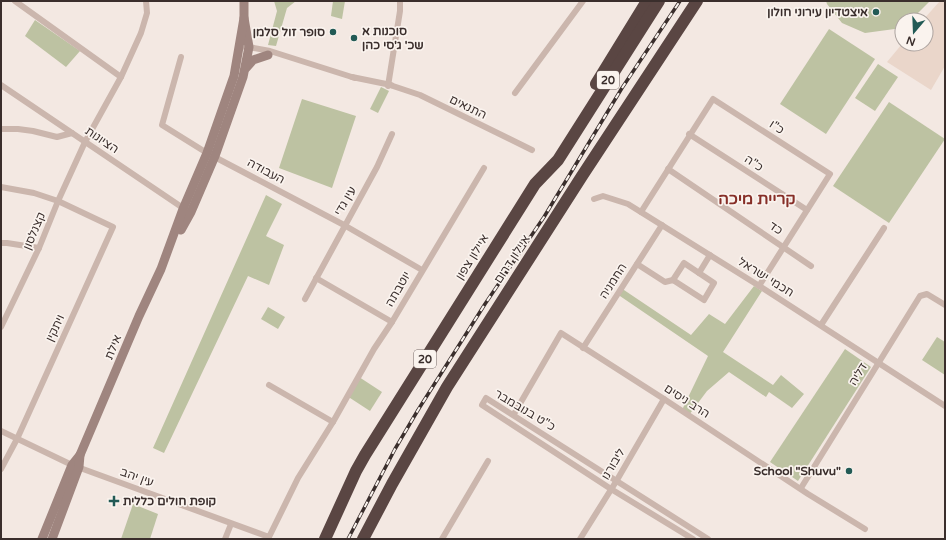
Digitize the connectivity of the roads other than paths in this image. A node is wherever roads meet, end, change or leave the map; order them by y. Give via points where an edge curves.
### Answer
1 (15, 1) edge
2 (146, 1) edge
3 (244, 1) edge
4 (400, 1) edge
5 (583, 1) edge
6 (647, 1) edge
7 (659, 1) edge
8 (697, 1) edge
9 (706, 1) edge
10 (244, 18) junction
11 (238, 51) junction
12 (248, 51) junction
13 (268, 56) junction
14 (181, 57) dead end
15 (292, 58) junction
16 (245, 69) junction
17 (121, 77) junction
18 (1, 85) edge
19 (390, 86) junction
20 (515, 93) dead end
21 (616, 124) junction
22 (1, 129) edge
23 (72, 133) junction
24 (392, 134) dead end
25 (689, 134) junction
26 (85, 142) junction
27 (532, 150) dead end
28 (211, 155) junction
29 (484, 168) dead end
30 (668, 169) junction
31 (535, 184) junction
32 (1, 187) edge
33 (594, 199) dead end
34 (58, 201) junction
35 (807, 210) junction
36 (187, 211) junction
37 (641, 212) junction
38 (344, 225) junction
39 (662, 226) junction
40 (884, 228) dead end
41 (1, 244) edge
42 (783, 247) junction
43 (39, 248) junction
44 (710, 255) junction
45 (637, 264) junction
46 (811, 266) dead end
47 (422, 270) junction
48 (699, 273) junction
49 (316, 278) junction
50 (673, 280) junction
51 (760, 286) junction
52 (305, 299) dead end
53 (945, 305) edge
54 (392, 322) junction
55 (821, 325) junction
56 (1, 327) edge
57 (583, 348) junction
58 (878, 363) junction
59 (269, 385) dead end
60 (664, 399) junction
61 (945, 406) edge
62 (514, 414) junction
63 (332, 422) junction
64 (1, 431) edge
65 (16, 439) junction
66 (488, 461) dead end
67 (76, 466) junction
68 (1, 469) edge
69 (617, 480) junction
70 (801, 488) junction
71 (611, 489) junction
72 (338, 509) junction
73 (231, 524) junction
74 (865, 529) dead end
75 (42, 539) edge
76 (52, 539) edge
77 (226, 539) edge
78 (320, 539) edge
79 (325, 539) edge
80 (363, 539) edge
81 (442, 539) edge
82 (580, 539) edge
83 (693, 539) edge
84 (708, 539) edge

1 - 17 street
2 - 17 street, קצנלסון via 147,14 141,33
3 - 10 street
4 - 19 street
5 - 20 street
6 - 31 highway
7 - 31 highway, איילון צפון / 20 via 558,160
8 - 21 highway, איילון דרום / 20
9 - 21 highway
10 - 11 street, אילת
10 - 12 street
11 - 12 street, התנאים
11 - 28 street, אילת via 234,76
12 - 13 street, התנאים
12 - 15 street, התנאים via 270,52
12 - 16 street, אילת
13 - 15 street, התנאים
13 - 16 street via 253,60
14 - 28 street, העבודה via 162,125
15 - 19 street, התנאים
16 - 28 street, אילת
17 - 26 street, קצנלסון
18 - 23 street, הציונות
19 - 27 street, התנאים via 420,95
21 - 80 highway, איילון דרום / 20 via 447,387
22 - 23 street via 33,131 57,137
23 - 26 street, הציונות
24 - 38 street, עין גדי via 377,167
25 - 30 street
25 - 35 street, כ"ה
25 - 35 street, כ"ו via 713,99 830,174
26 - 34 street, קצנלסון
26 - 36 street, הציונות
28 - 36 street, אילת
28 - 38 street, העבודה
29 - 47 street, יוטבתה
30 - 37 street
30 - 42 street, כד
31 - 72 highway, איילון צפון / 20 via 385,422 356,471
32 - 34 street via 34,193
33 - 37 street, חכמי ישראל via 603,196 612,198
34 - 43 street, קצנלסון
34 - 65 street, ויתקין via 113,227
35 - 42 street
36 - 67 street, אילת via 139,316
37 - 39 street, חכמי ישראל
38 - 47 street, העבודה
38 - 49 street, עין גדי
39 - 44 street, חכמי ישראל
39 - 45 street, החמניה
40 - 55 street
41 - 43 street
42 - 46 street, כד
42 - 51 street
43 - 56 street, קצנלסון
44 - 48 street
44 - 51 street, חכמי ישראל
45 - 50 street via 665,282
45 - 57 street, החמניה
47 - 54 street, יוטבתה
48 - 50 street via 684,263
48 - 50 street via 714,283 704,300
49 - 52 street, עין גדי
49 - 54 street
51 - 55 street, חכמי ישראל
53 - 58 street, דליה via 927,294 920,296
54 - 63 street, יוטבתה
55 - 58 street, חכמי ישראל
57 - 60 street, הרב ניסים
57 - 62 street, הרב ניסים via 561,334
58 - 61 street, חכמי ישראל
58 - 70 street, דליה
59 - 63 street
60 - 69 street, ליבורנו
60 - 70 street, הרב ניסים
62 - 69 street, כ"ט בנובמבר
62 - 71 street, כ"ט בנובמבר via 486,398 482,405
63 - 73 street, יוטבתה via 298,478 269,537
64 - 65 street, עין יהב
65 - 67 street, עין יהב
65 - 68 street, ויתקין
66 - 81 street
67 - 73 street, עין יהב
67 - 75 street, אילת
67 - 76 street, אילת
69 - 71 street, ליבורנו
69 - 84 street, כ"ט בנובמבר
70 - 74 street, הרב ניסים
71 - 82 street, ליבורנו
71 - 83 street, כ"ט בנובמבר
72 - 78 highway
72 - 79 highway, איילון צפון / 20
73 - 77 street

